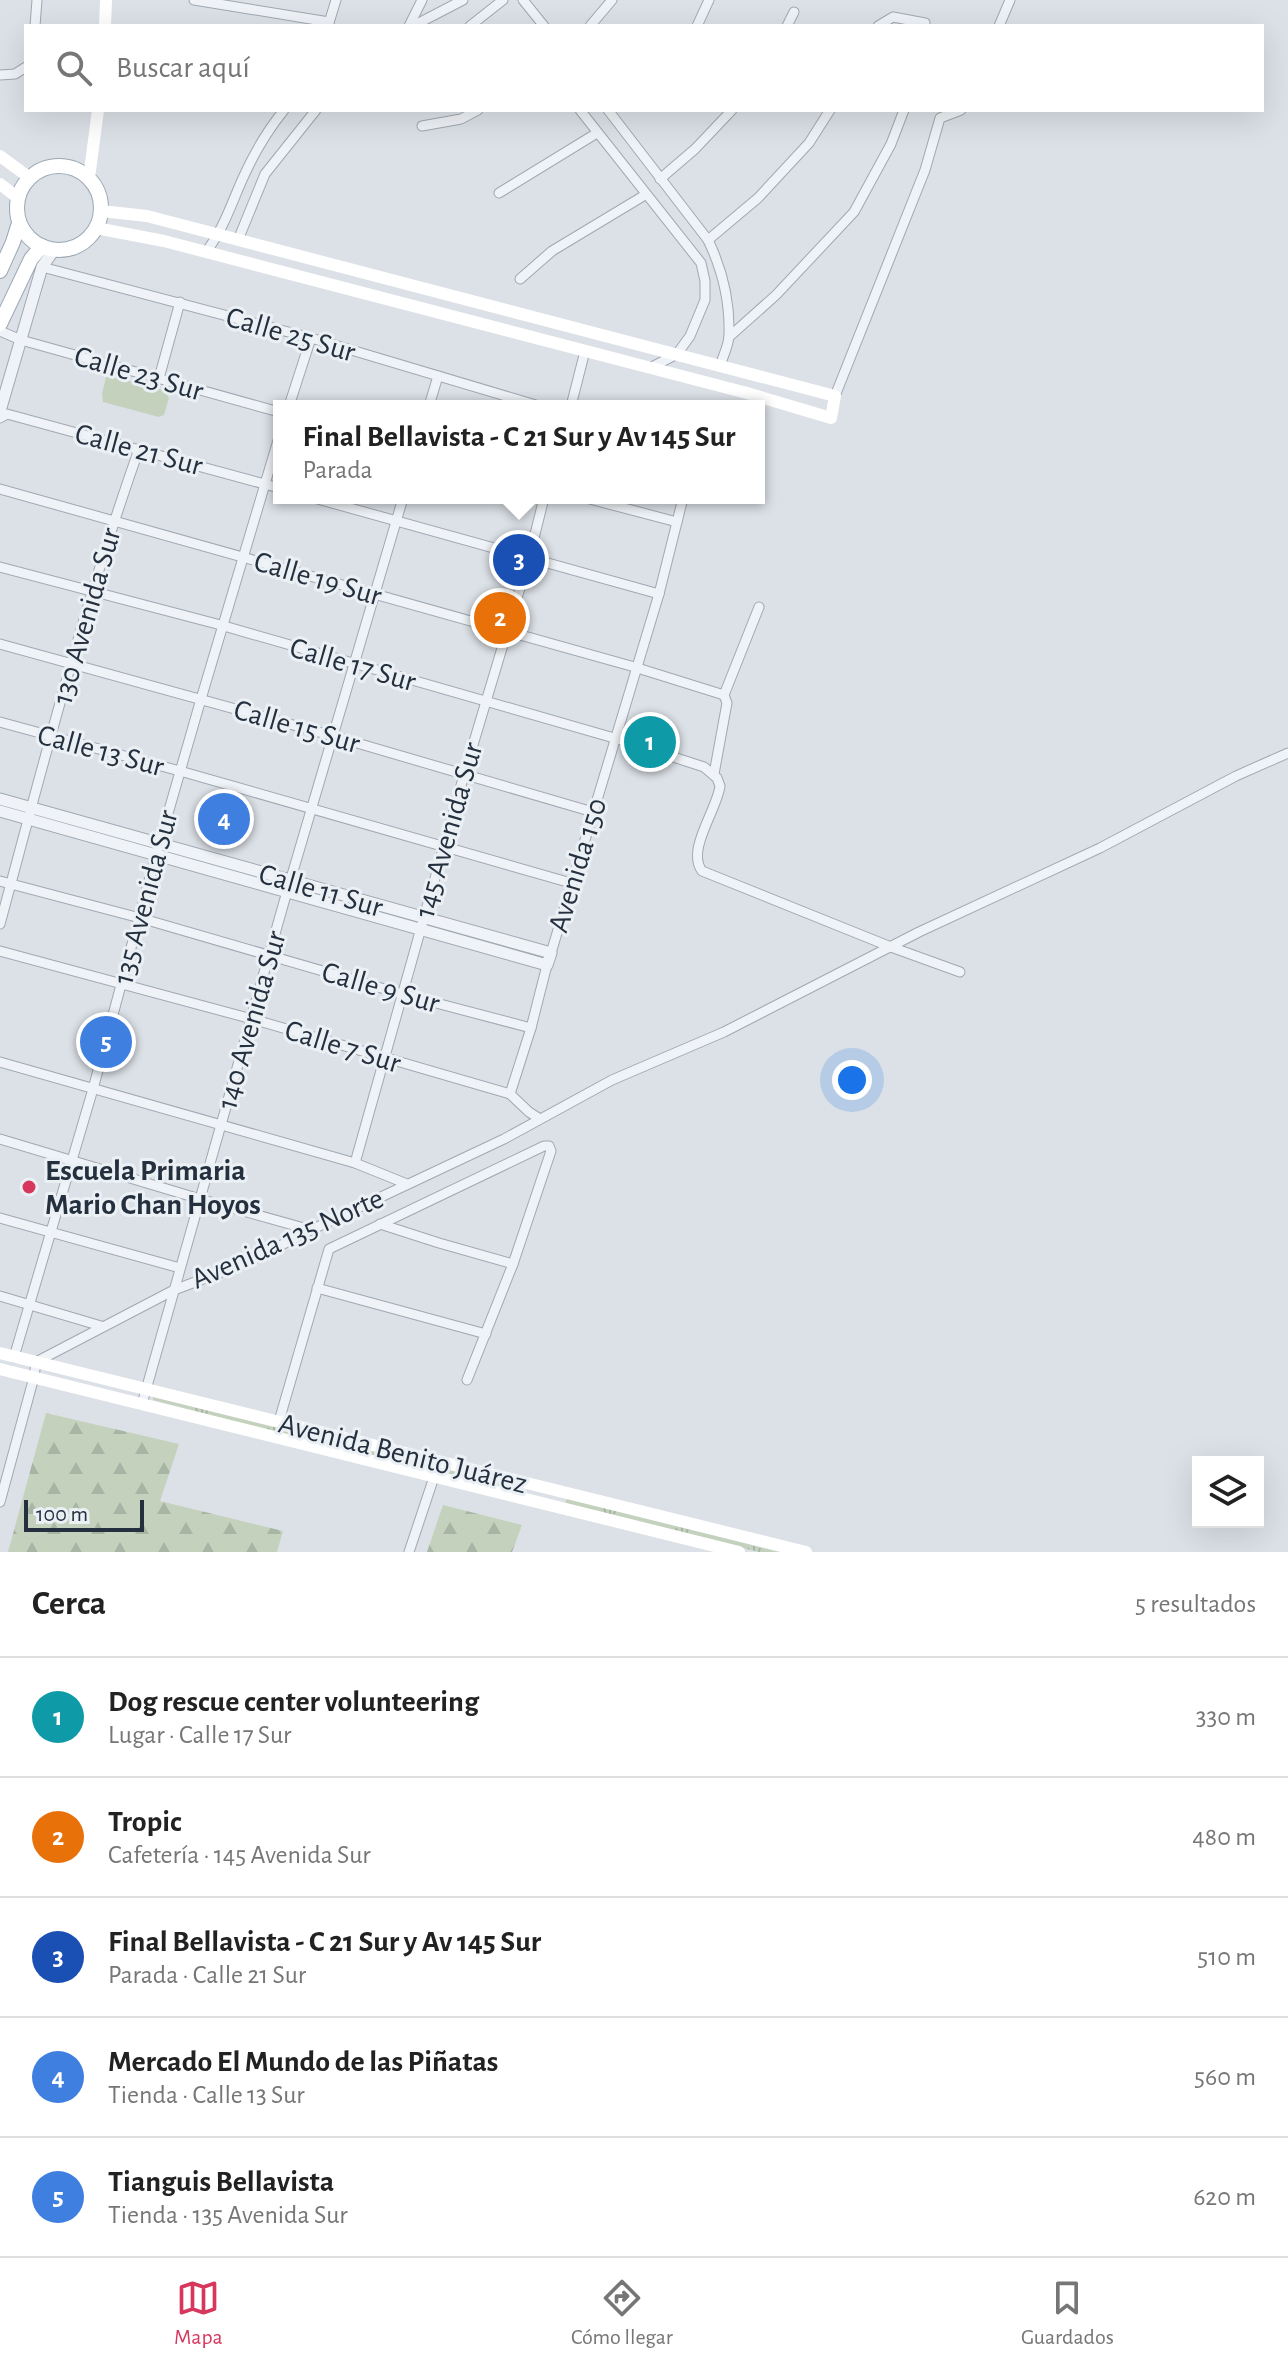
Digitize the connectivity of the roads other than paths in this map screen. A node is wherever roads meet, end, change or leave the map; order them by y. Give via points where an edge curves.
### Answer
1 (37, 0) edge
2 (106, 0) edge
3 (194, 0) edge
4 (336, 0) edge
5 (422, 0) edge
6 (463, 0) edge
7 (503, 0) edge
8 (523, 0) edge
9 (612, 0) edge
10 (709, 0) edge
11 (1010, 0) edge
12 (794, 12) dead end
13 (35, 24) edge
14 (105, 24) edge
15 (329, 24) edge
16 (412, 24) edge
17 (415, 24) edge
18 (473, 24) edge
19 (542, 24) edge
20 (592, 24) edge
21 (698, 24) edge
22 (788, 24) edge
23 (881, 24) edge
24 (925, 24) edge
25 (1000, 24) edge
26 (24, 68) edge
27 (0, 75) edge
28 (98, 112) edge
29 (282, 112) edge
30 (314, 112) edge
31 (474, 112) edge
32 (581, 112) edge
33 (730, 112) edge
34 (829, 112) edge
35 (903, 112) edge
36 (956, 112) edge
37 (612, 114) edge
38 (422, 126) dead end
39 (597, 133) junction
40 (0, 156) edge
41 (30, 178) junction
42 (89, 178) junction
43 (660, 179) junction
44 (0, 184) edge
45 (499, 193) dead end
46 (645, 195) junction
47 (18, 198) junction
48 (101, 211) junction
49 (19, 223) junction
50 (96, 228) junction
51 (219, 235) junction
52 (238, 240) junction
53 (708, 240) junction
54 (48, 248) junction
55 (206, 252) junction
56 (4, 254) edge
57 (42, 267) junction
58 (0, 271) edge
59 (520, 279) dead end
60 (419, 287) junction
61 (180, 302) junction
62 (421, 309) junction
63 (0, 324) edge
64 (0, 331) edge
65 (729, 337) junction
66 (311, 338) junction
67 (21, 340) junction
68 (585, 351) junction
69 (677, 354) junction
70 (720, 366) junction
71 (650, 368) junction
72 (438, 376) junction
73 (159, 378) junction
74 (835, 396) junction
75 (291, 400) edge
76 (431, 400) edge
77 (519, 400) edge
78 (573, 400) edge
79 (273, 410) edge
80 (0, 411) edge
81 (0, 418) edge
82 (139, 449) junction
83 (273, 457) edge
84 (265, 484) junction
85 (273, 486) edge
86 (0, 489) edge
87 (335, 504) edge
88 (401, 504) edge
89 (542, 504) edge
90 (609, 504) edge
91 (682, 504) edge
92 (113, 521) junction
93 (396, 521) junction
94 (677, 522) junction
95 (244, 557) junction
96 (529, 558) junction
97 (0, 567) edge
98 (92, 592) junction
99 (659, 594) junction
100 (374, 595) junction
101 (759, 607) dead end
102 (223, 626) junction
103 (507, 632) junction
104 (0, 644) edge
105 (72, 664) junction
106 (354, 664) junction
107 (636, 668) junction
108 (724, 695) junction
109 (201, 699) junction
110 (486, 701) junction
111 (0, 722) edge
112 (333, 736) junction
113 (52, 737) junction
114 (616, 739) junction
115 (1288, 753) edge
116 (180, 771) junction
117 (714, 774) junction
118 (464, 775) junction
119 (0, 799) edge
120 (313, 808) junction
121 (0, 811) edge
122 (593, 812) junction
123 (30, 814) junction
124 (444, 846) junction
125 (158, 850) junction
126 (0, 881) edge
127 (571, 883) junction
128 (11, 884) junction
129 (288, 886) junction
130 (140, 918) junction
131 (0, 924) edge
132 (422, 924) junction
133 (891, 947) junction
134 (0, 951) edge
135 (269, 954) junction
136 (549, 959) junction
137 (960, 972) dead end
138 (122, 983) junction
139 (402, 994) junction
140 (252, 1019) junction
141 (531, 1028) junction
142 (386, 1059) junction
143 (0, 1062) edge
144 (93, 1089) junction
145 (510, 1094) junction
146 (540, 1119) junction
147 (221, 1126) junction
148 (0, 1139) edge
149 (73, 1160) junction
150 (355, 1163) junction
151 (407, 1184) junction
152 (200, 1199) junction
153 (0, 1218) edge
154 (380, 1224) junction
155 (311, 1230) junction
156 (51, 1232) junction
157 (513, 1264) junction
158 (180, 1268) junction
159 (317, 1288) junction
160 (174, 1290) junction
161 (0, 1296) edge
162 (29, 1304) junction
163 (101, 1326) junction
164 (486, 1334) junction
165 (0, 1353) edge
166 (14, 1357) junction
167 (36, 1362) junction
168 (0, 1369) edge
169 (34, 1377) junction
170 (467, 1380) dead end
171 (146, 1390) junction
172 (142, 1404) junction
173 (279, 1421) junction
174 (434, 1477) junction
175 (0, 1502) edge
176 (409, 1552) edge
177 (739, 1552) edge
178 (806, 1552) edge

1 - 13 street
2 - 14 main road
3 - 15 street
4 - 15 street
5 - 16 street
6 - 17 street
7 - 18 street
8 - 19 street
9 - 20 street
10 - 21 street
11 - 25 street
12 - 22 street
23 - 24 street via 893,17
26 - 27 street
28 - 42 main road
29 - 51 street via 249,165
30 - 52 street via 265,174
31 - 38 street
32 - 39 street
33 - 43 street
34 - 53 street via 809,143 758,198
35 - 65 street via 854,212
36 - 74 street via 940,118 925,170
37 - 43 street
39 - 45 street
39 - 46 street
40 - 41 main road
41 - 42 main road via 62,166
41 - 47 main road
42 - 48 main road
43 - 53 street
44 - 47 main road
46 - 59 street via 552,251
46 - 69 street via 701,263 705,281 705,300
47 - 49 main road
48 - 50 main road
48 - 51 main road via 147,216
49 - 54 main road
49 - 56 main road
50 - 54 main road via 70,249
50 - 55 main road
51 - 52 main road
51 - 55 street
52 - 60 main road
53 - 65 street via 718,261
54 - 57 street
54 - 63 main road via 31,259
55 - 62 main road
56 - 58 main road
57 - 61 street, Calle 25 Sur
57 - 67 street
60 - 62 main road
60 - 69 main road
61 - 66 street, Calle 25 Sur
61 - 73 street
62 - 68 main road
64 - 67 street, Calle 23 Sur
65 - 70 street
66 - 72 street, Calle 25 Sur
66 - 75 street
67 - 73 street, Calle 23 Sur
67 - 80 street
68 - 71 main road
68 - 78 street
69 - 70 main road
69 - 71 street
70 - 74 main road
71 - 74 main road via 831,418
72 - 76 street
72 - 77 street, Calle 25 Sur
73 - 79 street, Calle 23 Sur
81 - 82 street, Calle 21 Sur via 7,414
82 - 84 street, Calle 21 Sur
82 - 92 street, 130 Avenida Sur
83 - 84 street, 135 Avenida Sur
84 - 85 street, Calle 21 Sur
84 - 95 street, 135 Avenida Sur
86 - 92 street, Calle 19 Sur
87 - 93 street
88 - 93 street, 140 Avenida Sur
89 - 96 street, 145 Avenida Sur
90 - 94 street
91 - 94 street, Avenida 150
92 - 95 street, Calle 19 Sur
92 - 98 street, 130 Avenida Sur
93 - 96 street
93 - 100 street, 140 Avenida Sur
94 - 99 street, Avenida 150
95 - 100 street, Calle 19 Sur
95 - 102 street, 135 Avenida Sur
96 - 99 street
96 - 103 street, 145 Avenida Sur
97 - 98 street, Calle 17 Sur
98 - 102 street, Calle 17 Sur
98 - 105 street, 130 Avenida Sur
99 - 107 street, Avenida 150
100 - 103 street, Calle 19 Sur
100 - 106 street, 140 Avenida Sur
101 - 108 street
102 - 106 street, Calle 17 Sur
102 - 109 street, 135 Avenida Sur
103 - 107 street, Calle 19 Sur
103 - 110 street, 145 Avenida Sur
104 - 105 street, Calle 15 Sur
105 - 109 street, Calle 15 Sur
105 - 113 street, 130 Avenida Sur
106 - 110 street, Calle 17 Sur
106 - 112 street, 140 Avenida Sur
107 - 108 street
107 - 114 street, Avenida 150
108 - 117 street
109 - 112 street, Calle 15 Sur
109 - 116 street, 135 Avenida Sur
110 - 114 street, Calle 17 Sur
110 - 118 street, 145 Avenida Sur
111 - 113 street, Calle 13 Sur
112 - 118 street, Calle 15 Sur
112 - 120 street, 140 Avenida Sur
113 - 116 street, Calle 13 Sur
113 - 123 street, 130 Avenida Sur
114 - 117 street, Calle 17 Sur
114 - 122 street, Avenida 150
115 - 133 street, Avenida 135 Norte
116 - 120 street, Calle 13 Sur
116 - 125 street, 135 Avenida Sur
117 - 133 street via 720,791 697,851 702,871
118 - 122 street, Calle 15 Sur
118 - 124 street, 145 Avenida Sur
119 - 123 street, Calle 11 Sur
120 - 124 street, Calle 13 Sur
120 - 129 street, 140 Avenida Sur
121 - 123 street, Calle 11 Sur
122 - 127 street, Avenida 150
123 - 125 street, Calle 11 Sur
123 - 128 street, 130 Avenida Sur
124 - 127 street, Calle 13 Sur
124 - 132 street, 145 Avenida Sur
125 - 129 street, Calle 11 Sur
125 - 130 street, 135 Avenida Sur
126 - 128 street, Calle 9 Sur
127 - 136 street, Avenida 150
128 - 130 street, Calle 9 Sur
128 - 131 street, 130 Avenida Sur
129 - 132 street, Calle 11 Sur
129 - 135 street, 140 Avenida Sur
130 - 135 street, Calle 9 Sur
130 - 138 street, 135 Avenida Sur
132 - 136 street, Calle 11 Sur
132 - 139 street, 145 Avenida Sur
133 - 137 street
133 - 146 street, Avenida 135 Norte
134 - 138 street, Calle 7 Sur
135 - 139 street, Calle 9 Sur
135 - 140 street, 140 Avenida Sur
136 - 141 street, Avenida 150
138 - 140 street, Calle 7 Sur
138 - 144 street, 135 Avenida Sur
139 - 141 street, Calle 9 Sur
139 - 142 street, 145 Avenida Sur
140 - 142 street, Calle 7 Sur
140 - 147 street, 140 Avenida Sur
141 - 145 street, Avenida 150
142 - 145 street, Calle 7 Sur
142 - 150 street, 145 Avenida Sur
143 - 144 street
144 - 147 street
144 - 149 street, 135 Avenida Sur
145 - 146 street, Calle 7 Sur
146 - 151 street, Avenida 135 Norte
147 - 150 street
147 - 152 street, 140 Avenida Sur
148 - 149 street
149 - 152 street
149 - 156 street, 135 Avenida Sur
150 - 151 street
151 - 155 street, Avenida 135 Norte
152 - 155 street
152 - 158 street, 140 Avenida Sur
153 - 156 street
154 - 157 street
154 - 157 street via 549,1146
154 - 159 street via 329,1249
155 - 160 street, Avenida 135 Norte via 248,1262
156 - 158 street
156 - 162 street, 135 Avenida Sur
157 - 164 street
158 - 160 street, 140 Avenida Sur
159 - 164 street
159 - 173 street
160 - 163 street, Avenida 135 Norte
160 - 171 street, 140 Avenida Sur
161 - 162 street
162 - 163 street
162 - 166 street, 135 Avenida Sur
163 - 167 street, Avenida 135 Norte
164 - 170 street
165 - 166 main road, Avenida Benito Juárez
166 - 167 main road, Avenida Benito Juárez
167 - 169 street
167 - 171 main road, Avenida Benito Juárez
168 - 169 main road, Avenida Benito Juárez
169 - 172 main road, Avenida Benito Juárez
169 - 175 street via 7,1457
171 - 172 street, 140 Avenida Sur
171 - 173 main road, Avenida Benito Juárez
172 - 174 main road, Avenida Benito Juárez
173 - 178 main road, Avenida Benito Juárez
174 - 176 street
174 - 177 main road, Avenida Benito Juárez

